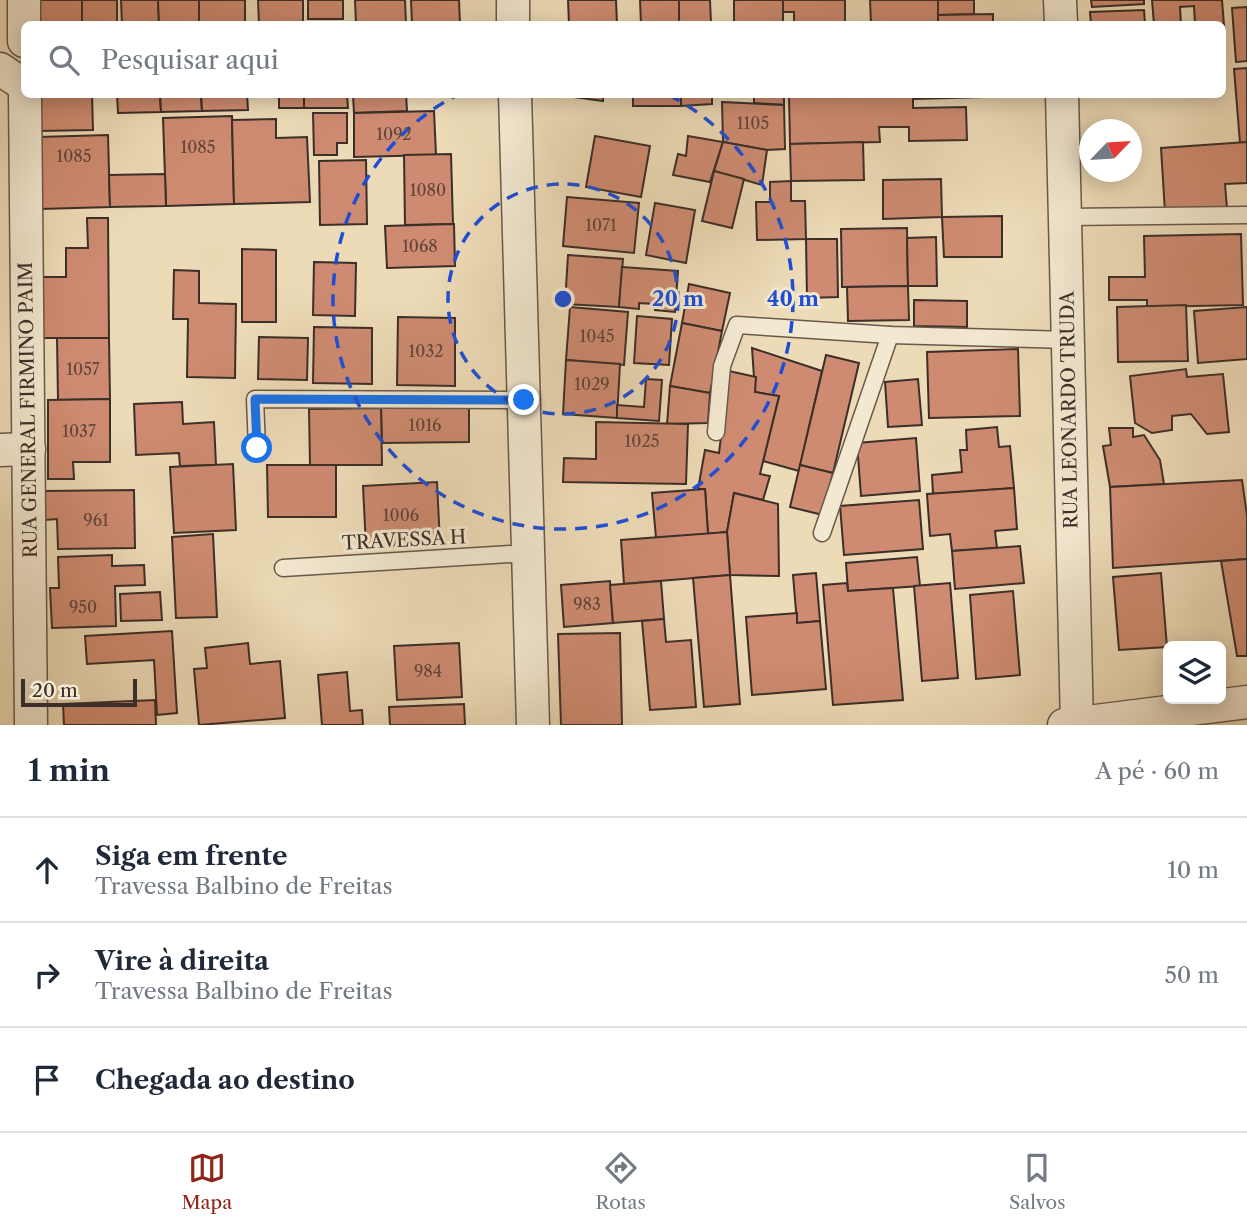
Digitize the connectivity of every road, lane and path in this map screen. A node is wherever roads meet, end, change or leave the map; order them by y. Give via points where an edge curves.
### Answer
1 (24, 0) edge
2 (513, 0) edge
3 (1060, 0) edge
4 (24, 21) edge
5 (513, 21) edge
6 (1061, 21) edge
7 (0, 68) edge
8 (21, 84) edge
9 (25, 98) edge
10 (515, 98) edge
11 (1062, 98) edge
12 (1247, 215) edge
13 (1065, 217) junction
14 (890, 335) junction
15 (1068, 340) junction
16 (524, 400) junction
17 (716, 432) dead end
18 (257, 448) dead end
19 (14, 449) edge
20 (822, 533) dead end
21 (528, 553) junction
22 (283, 568) dead end
23 (1247, 702) edge
24 (1073, 724) edge
25 (31, 725) edge
26 (533, 725) edge

1 - 4 street
2 - 5 street
3 - 6 street
7 - 8 street
9 - 19 street, RUA GENERAL FIRMINO PAIM
10 - 16 street
11 - 13 street, RUA LEONARDO TRUDA
12 - 13 lane
13 - 15 street, RUA LEONARDO TRUDA
14 - 15 lane
14 - 17 lane via 737,325 722,366
14 - 20 lane
15 - 24 street, RUA LEONARDO TRUDA
16 - 18 lane via 255,399
16 - 21 street
19 - 25 street, RUA GENERAL FIRMINO PAIM
21 - 22 lane, TRAVESSA H
21 - 26 street
23 - 24 street

